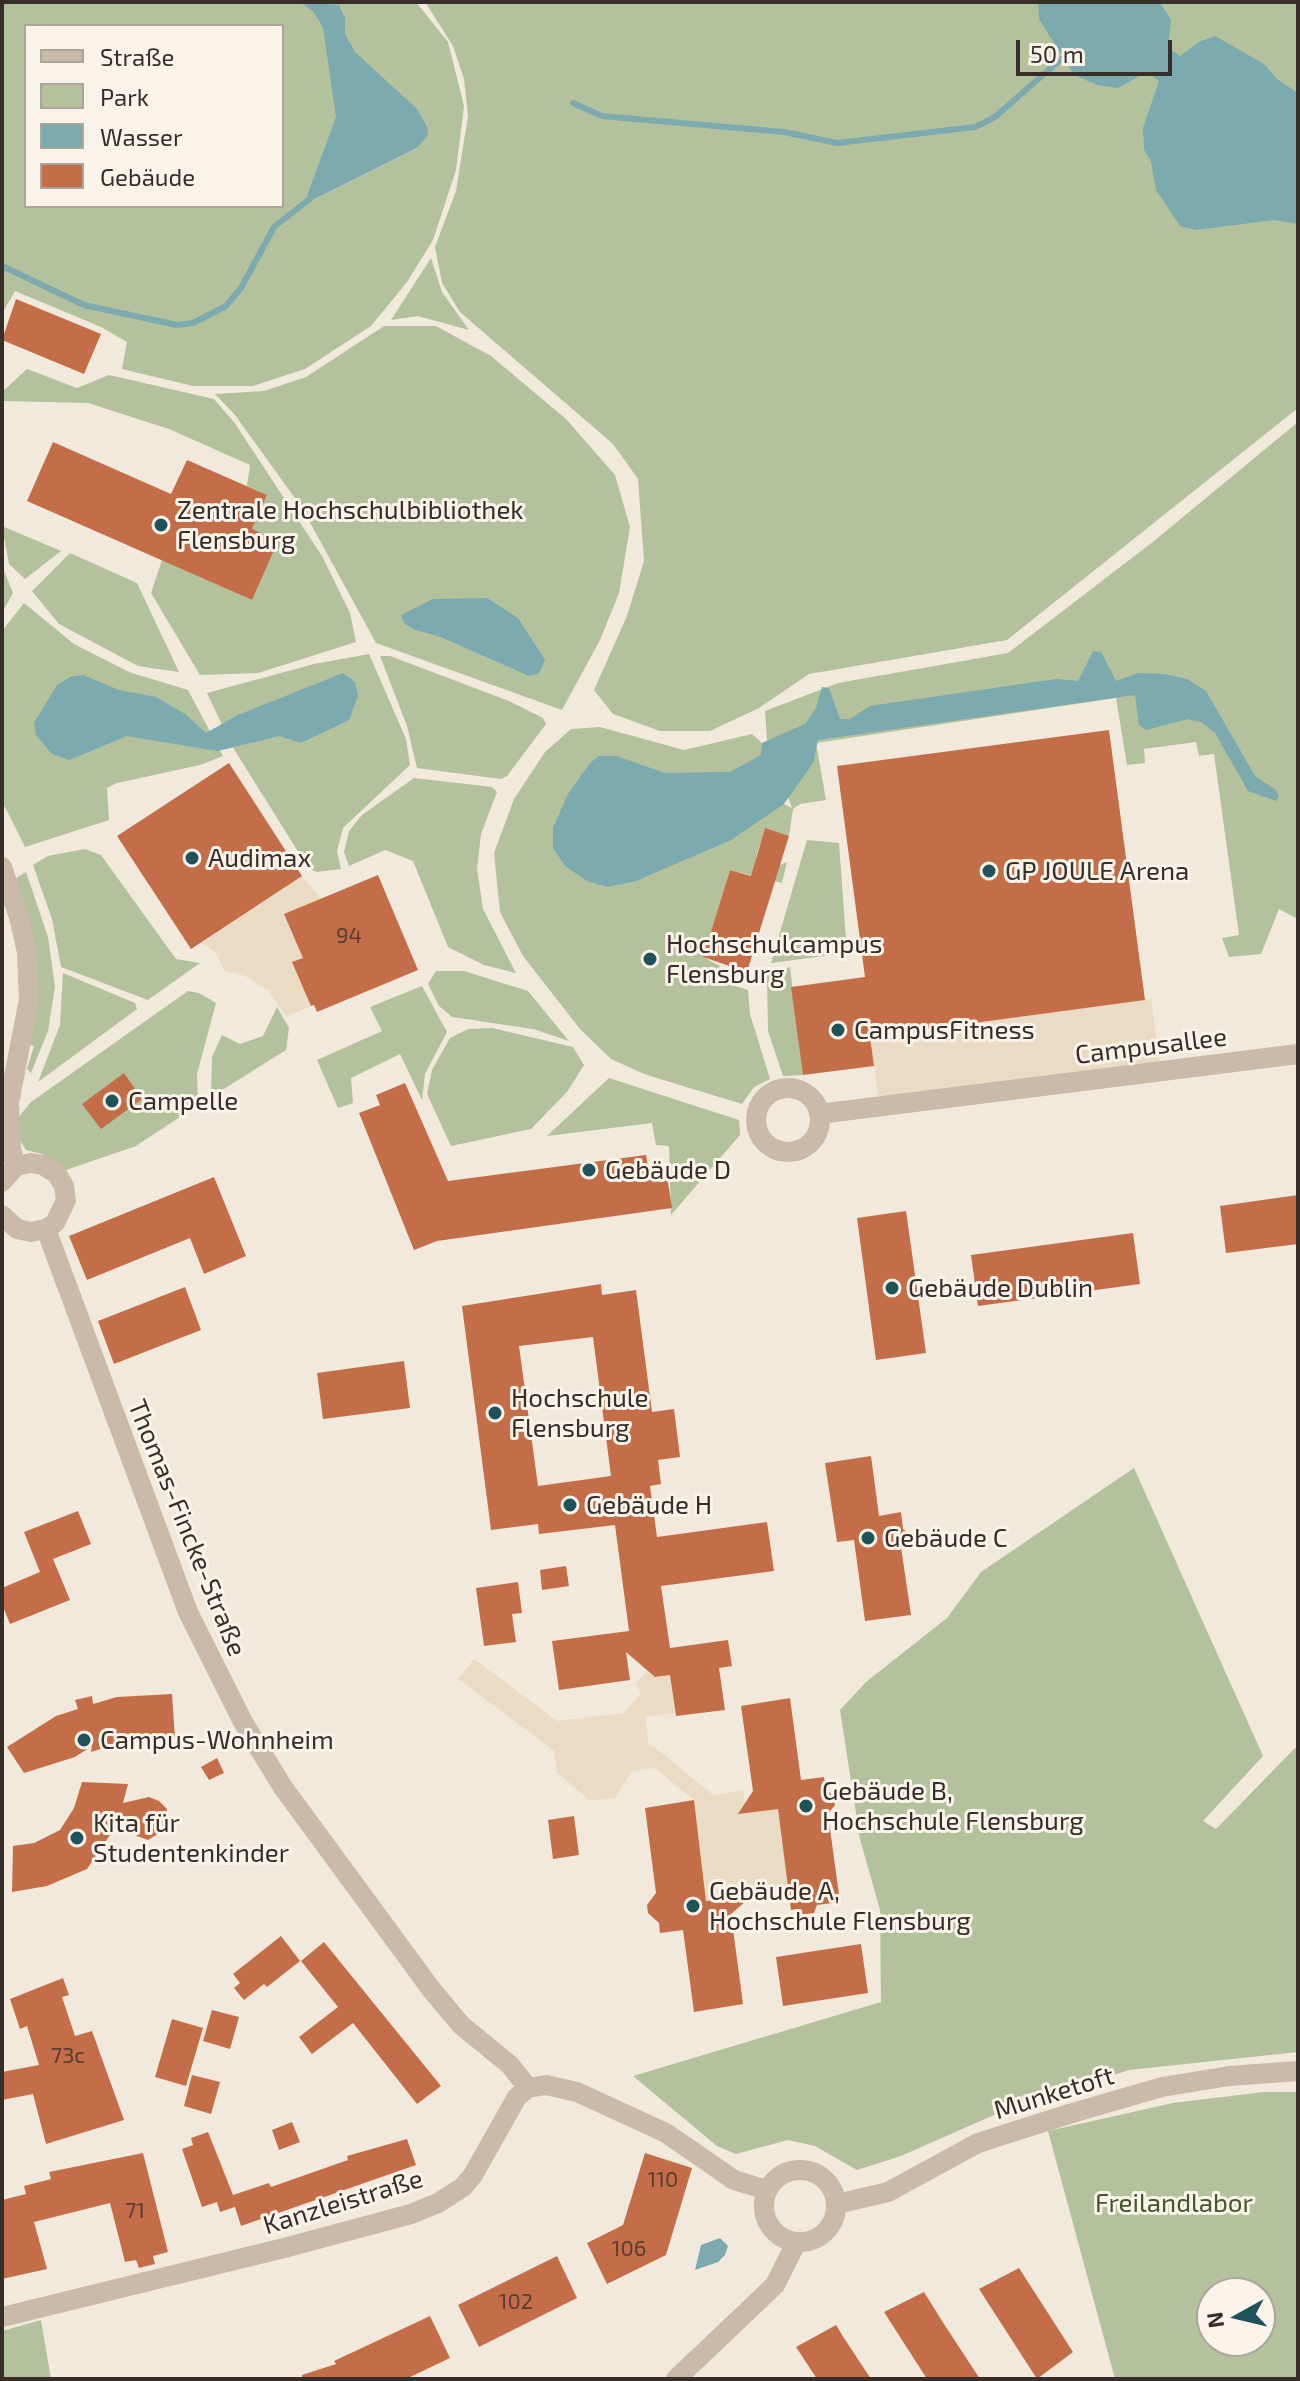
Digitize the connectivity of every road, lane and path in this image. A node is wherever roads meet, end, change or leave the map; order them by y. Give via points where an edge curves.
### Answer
1 (2, 867) edge
2 (1298, 1054) edge
3 (819, 1114) dead end
4 (16, 1166) junction
5 (2, 1182) edge
6 (2, 1215) edge
7 (46, 1229) junction
8 (1298, 2071) edge
9 (528, 2088) junction
10 (767, 2190) junction
11 (837, 2204) junction
12 (796, 2243) junction
13 (2, 2317) edge
14 (676, 2379) edge

1 - 4 street via 27,952 29,999 9,1103
2 - 3 street, Campusallee
4 - 5 street
4 - 7 street via 43,1165 64,1186 64,1211
6 - 7 street via 17,1229
7 - 9 street, Thomas-Fincke-Straße via 188,1612 243,1722 282,1786 431,1989
8 - 11 street, Munketoft via 1162,2087 978,2143 888,2192
9 - 10 street via 546,2085 577,2092 666,2133 734,2180
9 - 13 street, Kanzleistraße via 517,2097 473,2175 438,2203 284,2248
10 - 11 street via 786,2172 811,2171 831,2187
10 - 12 street via 763,2201 768,2225
11 - 12 street via 827,2231
12 - 14 street via 775,2285

